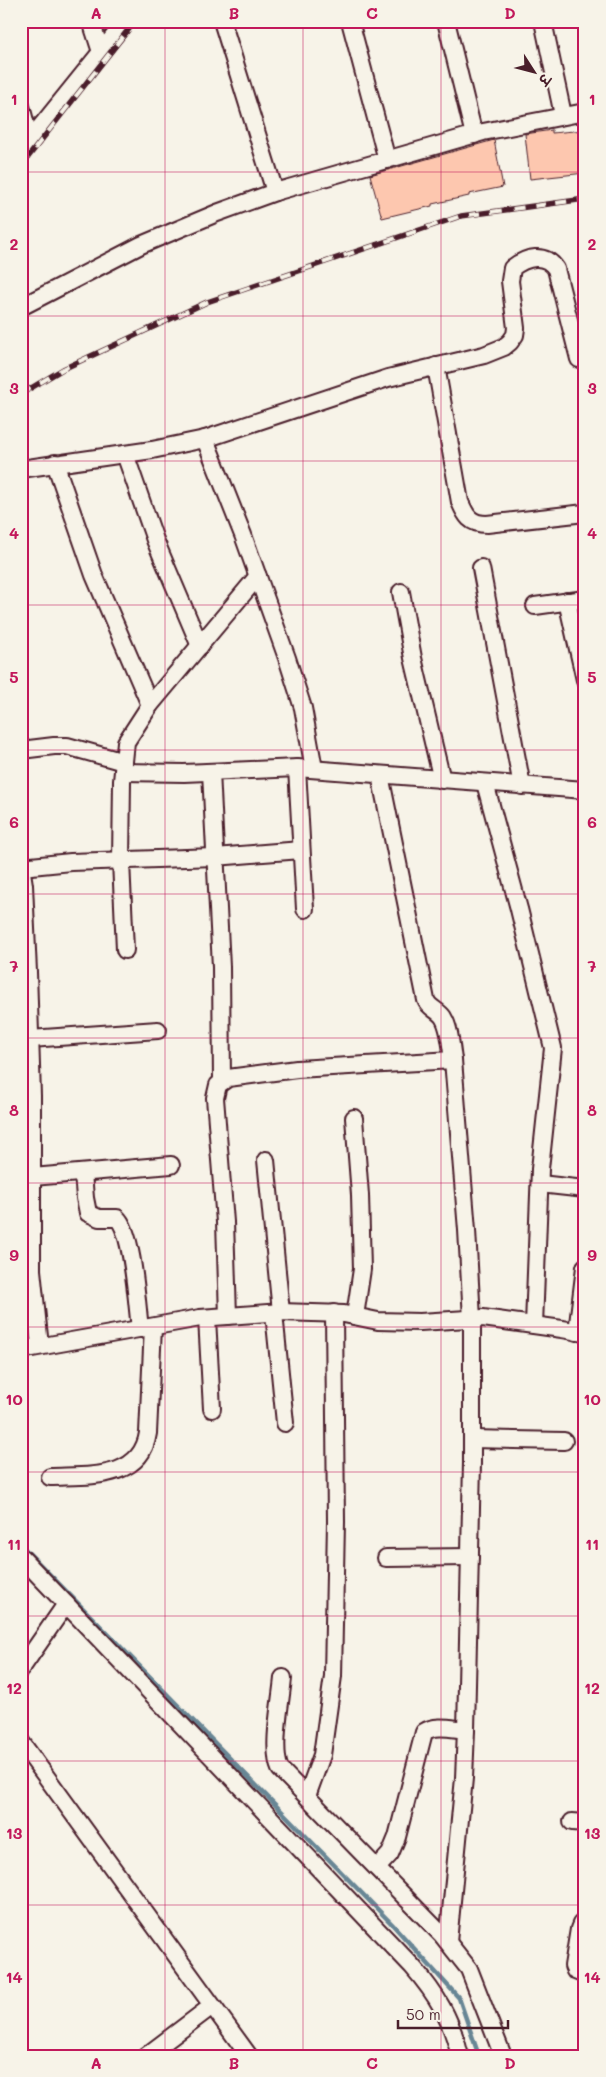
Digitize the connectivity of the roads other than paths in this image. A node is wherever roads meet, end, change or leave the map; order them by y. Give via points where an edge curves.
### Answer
1 (91, 21) edge
2 (126, 21) edge
3 (222, 21) edge
4 (350, 21) edge
5 (446, 21) edge
6 (543, 21) edge
7 (100, 52) junction
8 (21, 106) edge
9 (585, 112) edge
10 (564, 115) junction
11 (474, 135) junction
12 (26, 146) edge
13 (387, 160) junction
14 (275, 192) junction
15 (21, 307) edge
16 (579, 359) dead end
17 (436, 366) junction
18 (205, 439) junction
19 (125, 454) junction
20 (56, 463) junction
21 (21, 469) edge
22 (585, 513) edge
23 (481, 568) dead end
24 (258, 576) junction
25 (400, 592) dead end
26 (585, 599) edge
27 (567, 601) junction
28 (535, 606) dead end
29 (200, 646) junction
30 (585, 680) edge
31 (150, 705) junction
32 (21, 750) edge
33 (123, 767) junction
34 (306, 768) junction
35 (211, 772) junction
36 (380, 775) junction
37 (442, 780) junction
38 (485, 783) junction
39 (522, 786) junction
40 (585, 790) edge
41 (302, 850) junction
42 (215, 857) junction
43 (121, 861) junction
44 (21, 867) edge
45 (23, 897) edge
46 (305, 909) dead end
47 (125, 950) dead end
48 (158, 1030) dead end
49 (30, 1039) junction
50 (453, 1060) junction
51 (222, 1080) junction
52 (354, 1118) dead end
53 (266, 1160) dead end
54 (171, 1166) dead end
55 (83, 1173) junction
56 (26, 1178) edge
57 (540, 1184) junction
58 (585, 1190) edge
59 (585, 1268) edge
60 (277, 1313) junction
61 (334, 1314) junction
62 (228, 1316) junction
63 (355, 1316) junction
64 (207, 1318) junction
65 (472, 1319) junction
66 (534, 1325) junction
67 (147, 1328) junction
68 (581, 1333) edge
69 (40, 1346) junction
70 (21, 1350) edge
71 (212, 1409) dead end
72 (285, 1423) dead end
73 (472, 1438) junction
74 (564, 1441) dead end
75 (50, 1477) dead end
76 (21, 1557) edge
77 (470, 1557) junction
78 (386, 1558) dead end
79 (66, 1604) junction
80 (21, 1669) edge
81 (284, 1678) dead end
82 (466, 1730) junction
83 (21, 1742) edge
84 (307, 1796) junction
85 (377, 1868) junction
86 (585, 1921) edge
87 (448, 1942) junction
88 (585, 1975) edge
89 (212, 2006) junction
90 (146, 2056) edge
91 (249, 2056) edge
92 (460, 2056) edge
93 (503, 2056) edge

1 - 7 street
2 - 7 street
3 - 14 street
4 - 13 street
5 - 11 street
6 - 10 street
7 - 12 street
8 - 12 street
9 - 10 street
10 - 11 street
11 - 13 street
13 - 14 street
14 - 15 street via 141,245
16 - 17 street via 556,269 546,258 539,257 525,260 512,268 510,281 516,328 510,342 484,355
17 - 18 street via 388,378
17 - 22 street via 460,502 471,521 487,524
18 - 19 street
18 - 24 street
19 - 20 street
19 - 29 street via 155,540
20 - 21 street
20 - 31 street via 94,575
23 - 39 street
24 - 29 street
24 - 34 street via 303,708
25 - 37 street
26 - 27 street
27 - 28 street
27 - 30 street
29 - 31 street
31 - 33 street via 126,742
32 - 33 street via 67,746
33 - 35 street via 158,774
33 - 43 street
34 - 35 street
34 - 36 street
34 - 41 street
35 - 42 street
36 - 37 street
36 - 50 street via 426,1000 445,1021
37 - 38 street
38 - 39 street
38 - 57 street via 553,1048
39 - 40 street
41 - 42 street
41 - 46 street
42 - 43 street
42 - 51 street via 221,967
43 - 44 street
43 - 47 street
44 - 45 street
45 - 49 street
48 - 49 street
49 - 56 street
50 - 51 street via 296,1069
50 - 65 street
51 - 62 street via 215,1090 215,1098 225,1222
52 - 63 street via 362,1261
53 - 60 street
54 - 55 street
55 - 56 street
55 - 67 street via 88,1213 99,1218 117,1218 124,1229
56 - 69 street
57 - 58 street
57 - 66 street
59 - 68 street
60 - 61 street
60 - 62 street
60 - 72 street
61 - 63 street
61 - 84 street via 336,1522 333,1676 322,1755
62 - 64 street
63 - 65 street via 378,1321
64 - 67 street
64 - 71 street
65 - 66 street
65 - 73 street
66 - 68 street
67 - 69 street
67 - 75 street via 148,1433 143,1453 114,1472
69 - 70 street
73 - 74 street
73 - 77 street
76 - 79 street
77 - 78 street
77 - 82 street
79 - 80 street
79 - 92 street via 412,1966 432,1989 449,2018
81 - 84 street via 277,1762
82 - 85 street via 437,1728 424,1732 397,1837 390,1854
82 - 87 street
83 - 89 street
84 - 85 street
85 - 87 street
86 - 88 street via 579,1929 573,1966
87 - 93 street via 469,1969
89 - 90 street
89 - 91 street

